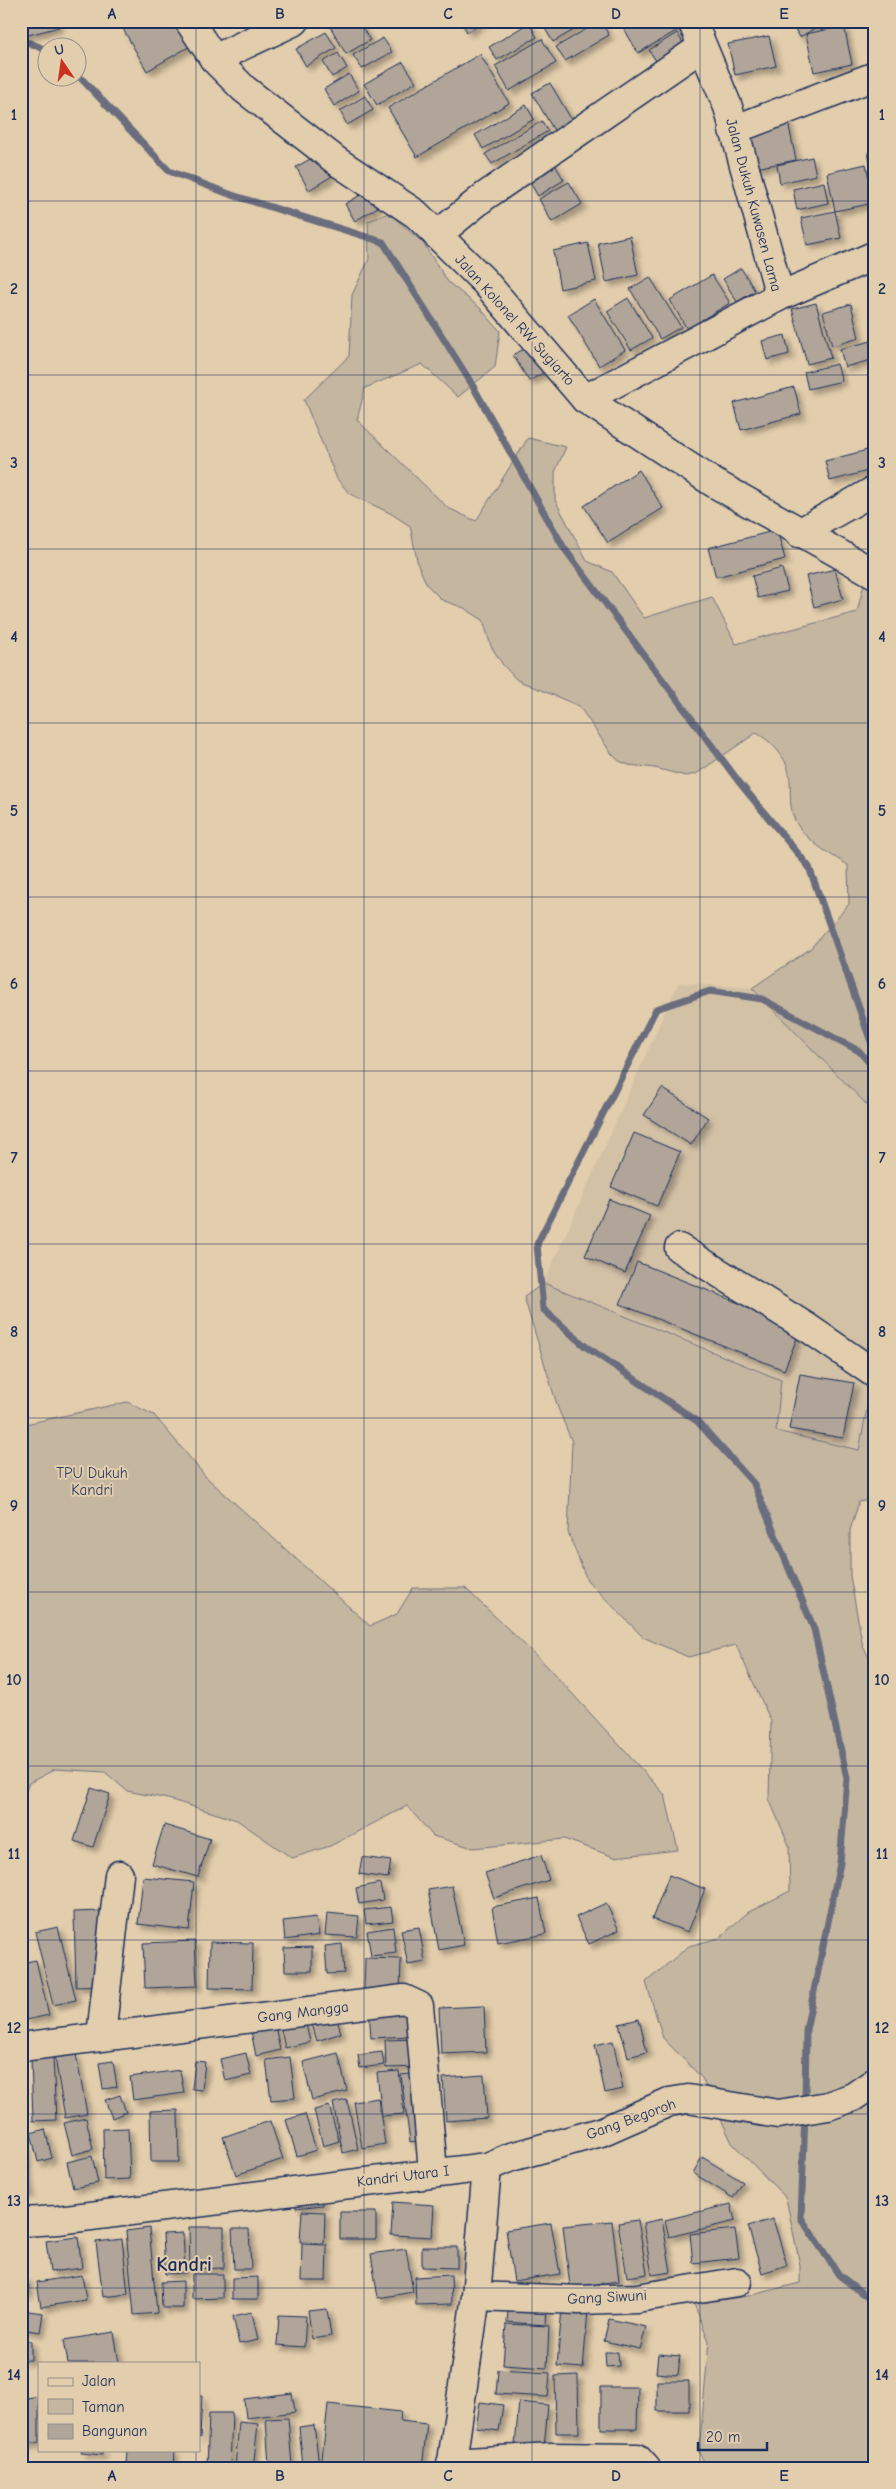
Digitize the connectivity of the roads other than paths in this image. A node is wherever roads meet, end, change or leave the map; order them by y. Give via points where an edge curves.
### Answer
1 (189, 21) edge
2 (295, 21) edge
3 (692, 21) edge
4 (702, 47) junction
5 (214, 59) junction
6 (875, 76) edge
7 (733, 130) junction
8 (437, 235) junction
9 (871, 257) dead end
10 (780, 296) junction
11 (585, 399) junction
12 (875, 490) edge
13 (800, 533) junction
14 (875, 574) edge
15 (679, 1248) dead end
16 (875, 1374) edge
17 (119, 1875) dead end
18 (101, 2036) junction
19 (21, 2048) edge
20 (875, 2082) edge
21 (487, 2166) junction
22 (433, 2172) junction
23 (21, 2222) edge
24 (737, 2282) dead end
25 (476, 2296) junction
26 (451, 2466) edge
27 (646, 2468) edge

1 - 5 street, Jalan Kolonel RW Sugiarto
2 - 5 street
3 - 4 street, Jalan Dukuh Kuwasen Lama
4 - 7 street, Jalan Dukuh Kuwasen Lama via 728,107
4 - 8 street via 485,196
5 - 8 street, Jalan Kolonel RW Sugiarto via 295,130 416,214
6 - 7 street
7 - 10 street, Jalan Dukuh Kuwasen Lama
8 - 11 street, Jalan Kolonel RW Sugiarto via 484,282
9 - 10 street
10 - 11 street, Jalan Dukuh Kuwasen Lama
11 - 13 street, Jalan Kolonel RW Sugiarto via 714,483
12 - 13 street
13 - 14 street, Jalan Kolonel RW Sugiarto
15 - 16 street
17 - 18 street
18 - 19 street, Gang Mangga
18 - 22 street, Gang Mangga via 404,1999 413,2002 419,2006
20 - 21 street, Gang Begoroh via 853,2097 828,2106 778,2114 688,2099 669,2102 601,2132
21 - 22 street, Kandri Utara I
21 - 25 street
22 - 23 street, Kandri Utara I
24 - 25 street, Gang Siwuni via 637,2298 580,2300
25 - 26 street
26 - 27 street via 551,2457 637,2458

